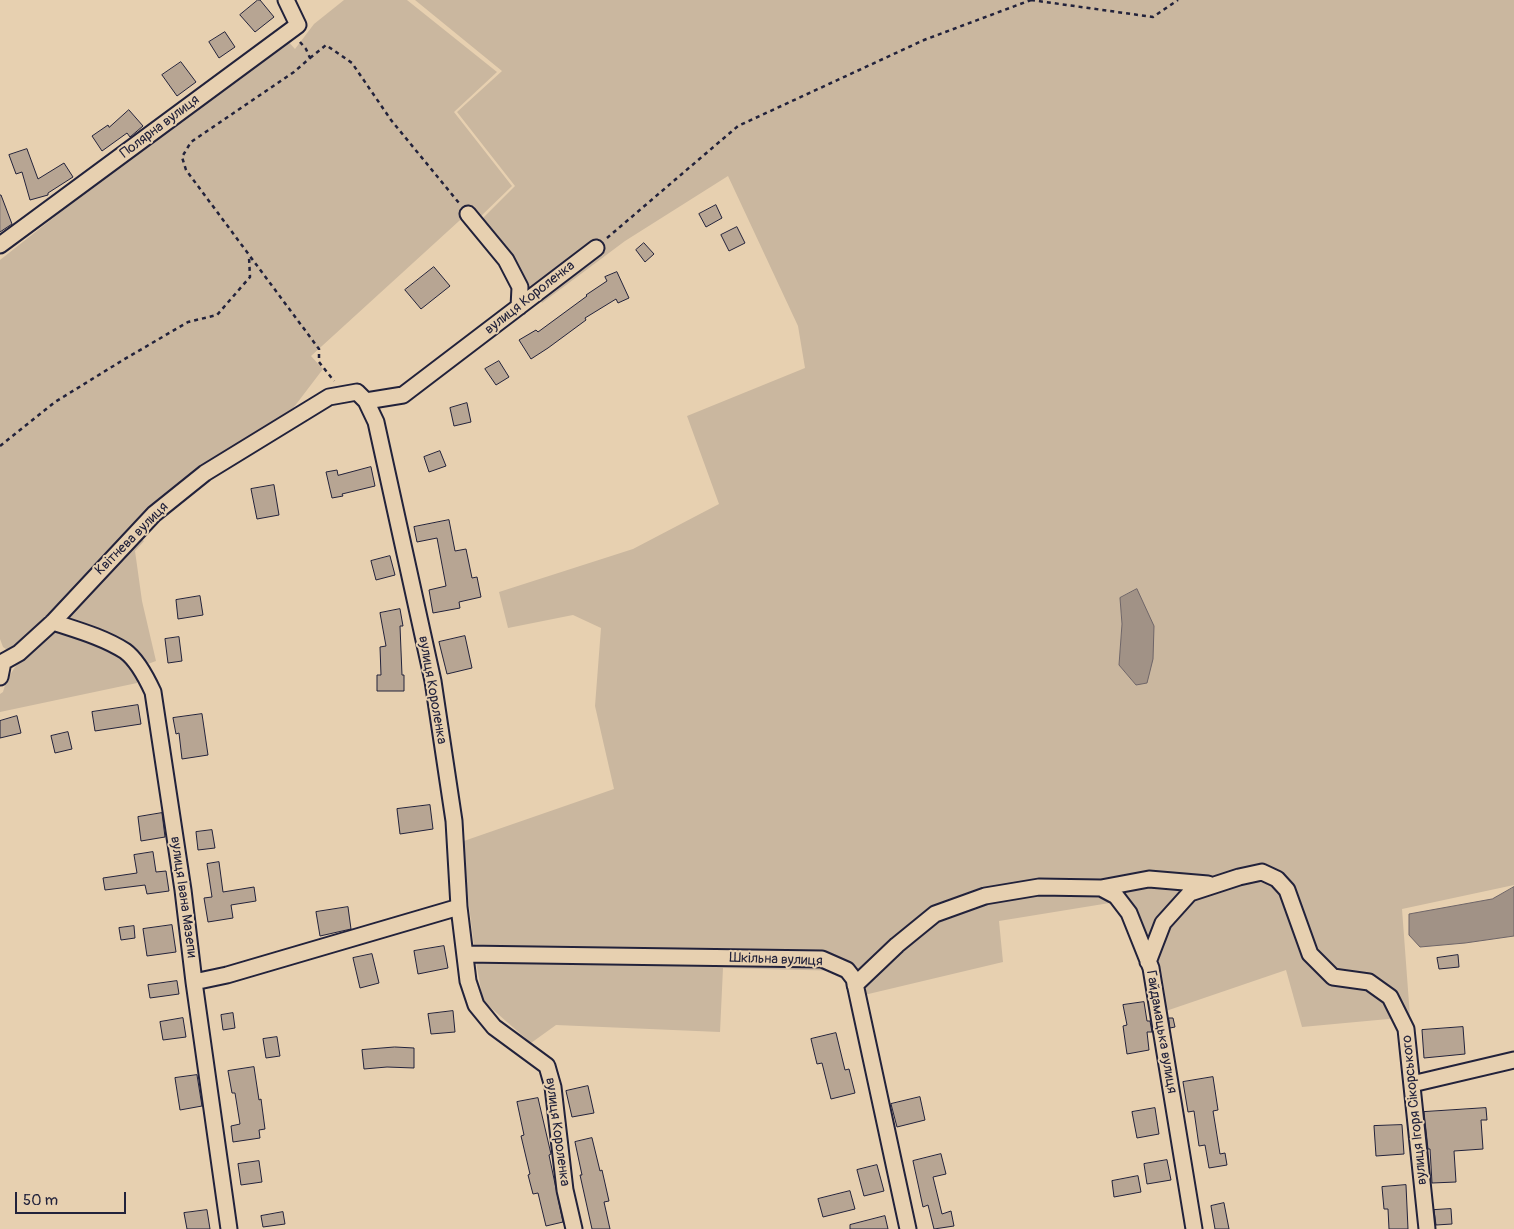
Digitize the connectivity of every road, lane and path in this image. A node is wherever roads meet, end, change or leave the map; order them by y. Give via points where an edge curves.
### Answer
1 (286, 0) edge
2 (1031, 0) edge
3 (1178, 0) edge
4 (285, 34) junction
5 (310, 58) junction
6 (468, 214) joint
7 (0, 245) edge
8 (596, 248) joint
9 (249, 256) junction
10 (519, 307) junction
11 (362, 397) junction
12 (0, 446) edge
13 (53, 622) junction
14 (1, 657) edge
15 (0, 678) edge
16 (1215, 885) junction
17 (1101, 888) junction
18 (459, 907) junction
19 (465, 954) junction
20 (1148, 962) junction
21 (194, 982) junction
22 (855, 984) junction
23 (1514, 1060) edge
24 (1412, 1084) junction
25 (229, 1229) edge
26 (574, 1229) edge
27 (908, 1229) edge
28 (1194, 1229) edge
29 (1427, 1229) edge

1 - 4 street, Полярна вулиця via 298,24
2 - 3 path via 1153,17
2 - 8 path via 924,40 738,126
4 - 5 path via 296,37
4 - 7 street, Полярна вулиця
5 - 6 path via 326,45 352,63 391,120
5 - 9 path via 191,142 182,157 186,170
6 - 10 street via 506,260 520,288
8 - 10 street, вулиця Короленка
9 - 11 path via 319,349 319,362 339,387
9 - 12 path via 250,277 217,315 188,322 122,360 54,402
10 - 11 street, вулиця Короленка via 403,395
11 - 13 street, Квітнева вулиця via 329,397 205,473 154,514
11 - 18 street, вулиця Короленка via 376,422 383,450 433,681 454,821
13 - 14 street, Квітнева вулиця via 19,653
13 - 21 street, вулиця Івана Мазепи via 95,636 126,652 145,675 153,692
14 - 15 street, Квітнева вулиця
16 - 17 street, вулиця Ігоря Сікорського via 1149,879
16 - 20 street, вулиця Ігоря Сікорського via 1190,893 1163,923
16 - 24 street, вулиця Ігоря Сікорського via 1262,872 1282,884 1310,954 1333,977 1370,982 1390,997 1406,1029
17 - 20 street, Гайдамацька вулиця via 1116,896 1129,913
17 - 22 street via 1039,887 985,896 935,914
18 - 19 street, вулиця Короленка
18 - 21 street
19 - 22 street, Шкільна вулиця via 822,959 847,970
19 - 26 street, вулиця Короленка via 468,980 476,1005 494,1027 547,1066 553,1086 565,1190
20 - 28 street, Гайдамацька вулиця
21 - 25 street, вулиця Івана Мазепи
22 - 27 street, Шкільна вулиця
23 - 24 street
24 - 29 street, вулиця Ігоря Сікорського

